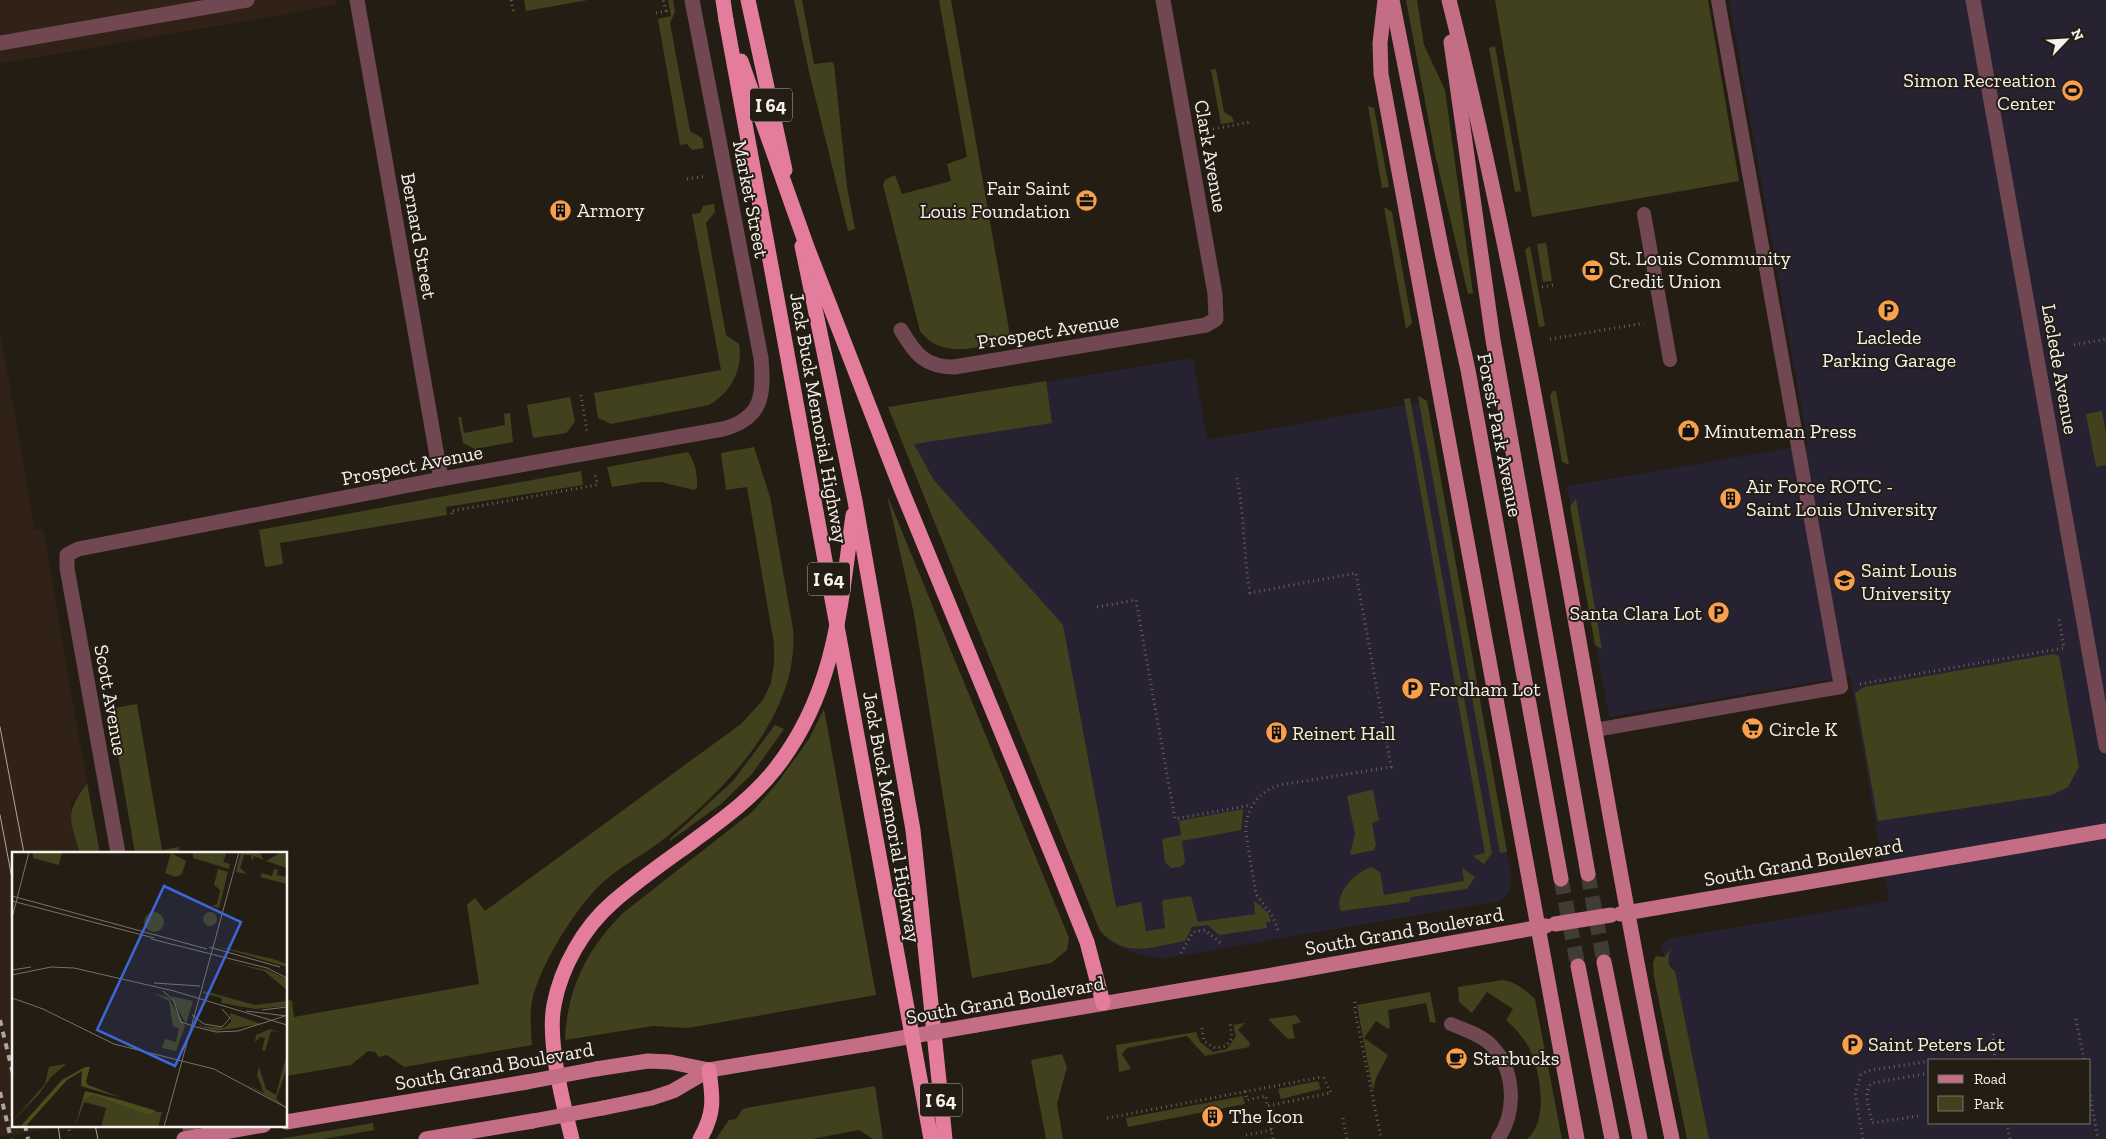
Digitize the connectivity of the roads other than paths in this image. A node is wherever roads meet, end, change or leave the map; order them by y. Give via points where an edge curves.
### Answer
1 (247, 0) edge
2 (357, 0) edge
3 (692, 0) edge
4 (723, 0) edge
5 (748, 0) edge
6 (1162, 0) edge
7 (1385, 0) edge
8 (1392, 0) edge
9 (1447, 0) edge
10 (1718, 0) edge
11 (1973, 0) edge
12 (726, 20) junction
13 (0, 43) edge
14 (1644, 214) dead end
15 (1216, 319) joint
16 (901, 330) dead end
17 (1670, 360) dead end
18 (758, 406) joint
19 (441, 479) junction
20 (855, 501) junction
21 (67, 555) joint
22 (1595, 730) junction
23 (2106, 746) edge
24 (2106, 831) edge
25 (118, 852) edge
26 (1588, 874) tunnel mouth
27 (1561, 878) tunnel mouth
28 (1630, 912) junction
29 (1537, 927) junction
30 (1604, 962) tunnel mouth
31 (1578, 966) tunnel mouth
32 (1104, 1003) junction
33 (1451, 1024) dead end
34 (709, 1070) junction
35 (288, 1122) edge
36 (188, 1126) edge
37 (258, 1126) edge
38 (184, 1139) edge
39 (194, 1139) edge
40 (426, 1139) edge
41 (572, 1139) edge
42 (700, 1139) edge
43 (931, 1139) edge
44 (945, 1139) edge
45 (1498, 1139) edge
46 (1577, 1139) edge
47 (1612, 1139) edge
48 (1640, 1139) edge
49 (1672, 1139) edge

1 - 13 street
2 - 19 street, Bernard Street
3 - 18 street, Market Street via 761,358 763,383
4 - 12 highway, Jack Buck Memorial Highway / I 64
5 - 20 highway, Jack Buck Memorial Highway / I 64
6 - 15 street, Clark Avenue via 1215,294
7 - 29 main road via 1380,43 1381,74
8 - 27 main road, Forest Park Avenue via 1468,370
9 - 22 main road via 1469,81 1503,237
9 - 26 main road, Forest Park Avenue via 1493,340
10 - 22 lane via 1841,687
11 - 23 street, Laclede Avenue
12 - 32 highway, bridge via 806,248 1057,867 1092,956
12 - 43 highway, Jack Buck Memorial Highway / I 64, bridge
14 - 17 lane
15 - 16 street, Prospect Avenue via 1206,325 954,367 938,367 925,360 911,347
18 - 19 street, Prospect Avenue via 748,418 723,429
19 - 21 street, Prospect Avenue via 88,548
20 - 41 highway via 834,647 826,675 811,711 777,767 742,803 612,902 593,923 563,975 554,1006 553,1031
20 - 44 highway, Jack Buck Memorial Highway / I 64 via 913,830
21 - 25 street, Scott Avenue
22 - 28 main road
24 - 28 main road, South Grand Boulevard
28 - 29 main road, South Grand Boulevard, bridge
28 - 49 main road
29 - 32 main road, South Grand Boulevard
29 - 46 main road
30 - 48 main road
31 - 47 main road
32 - 34 main road, South Grand Boulevard, bridge
33 - 45 lane via 1492,1045 1509,1077 1510,1114
34 - 35 main road, South Grand Boulevard, bridge via 648,1061
34 - 40 main road, South Grand Boulevard, bridge via 659,1096
34 - 42 highway via 711,1116
36 - 39 street
37 - 38 main road, bridge

